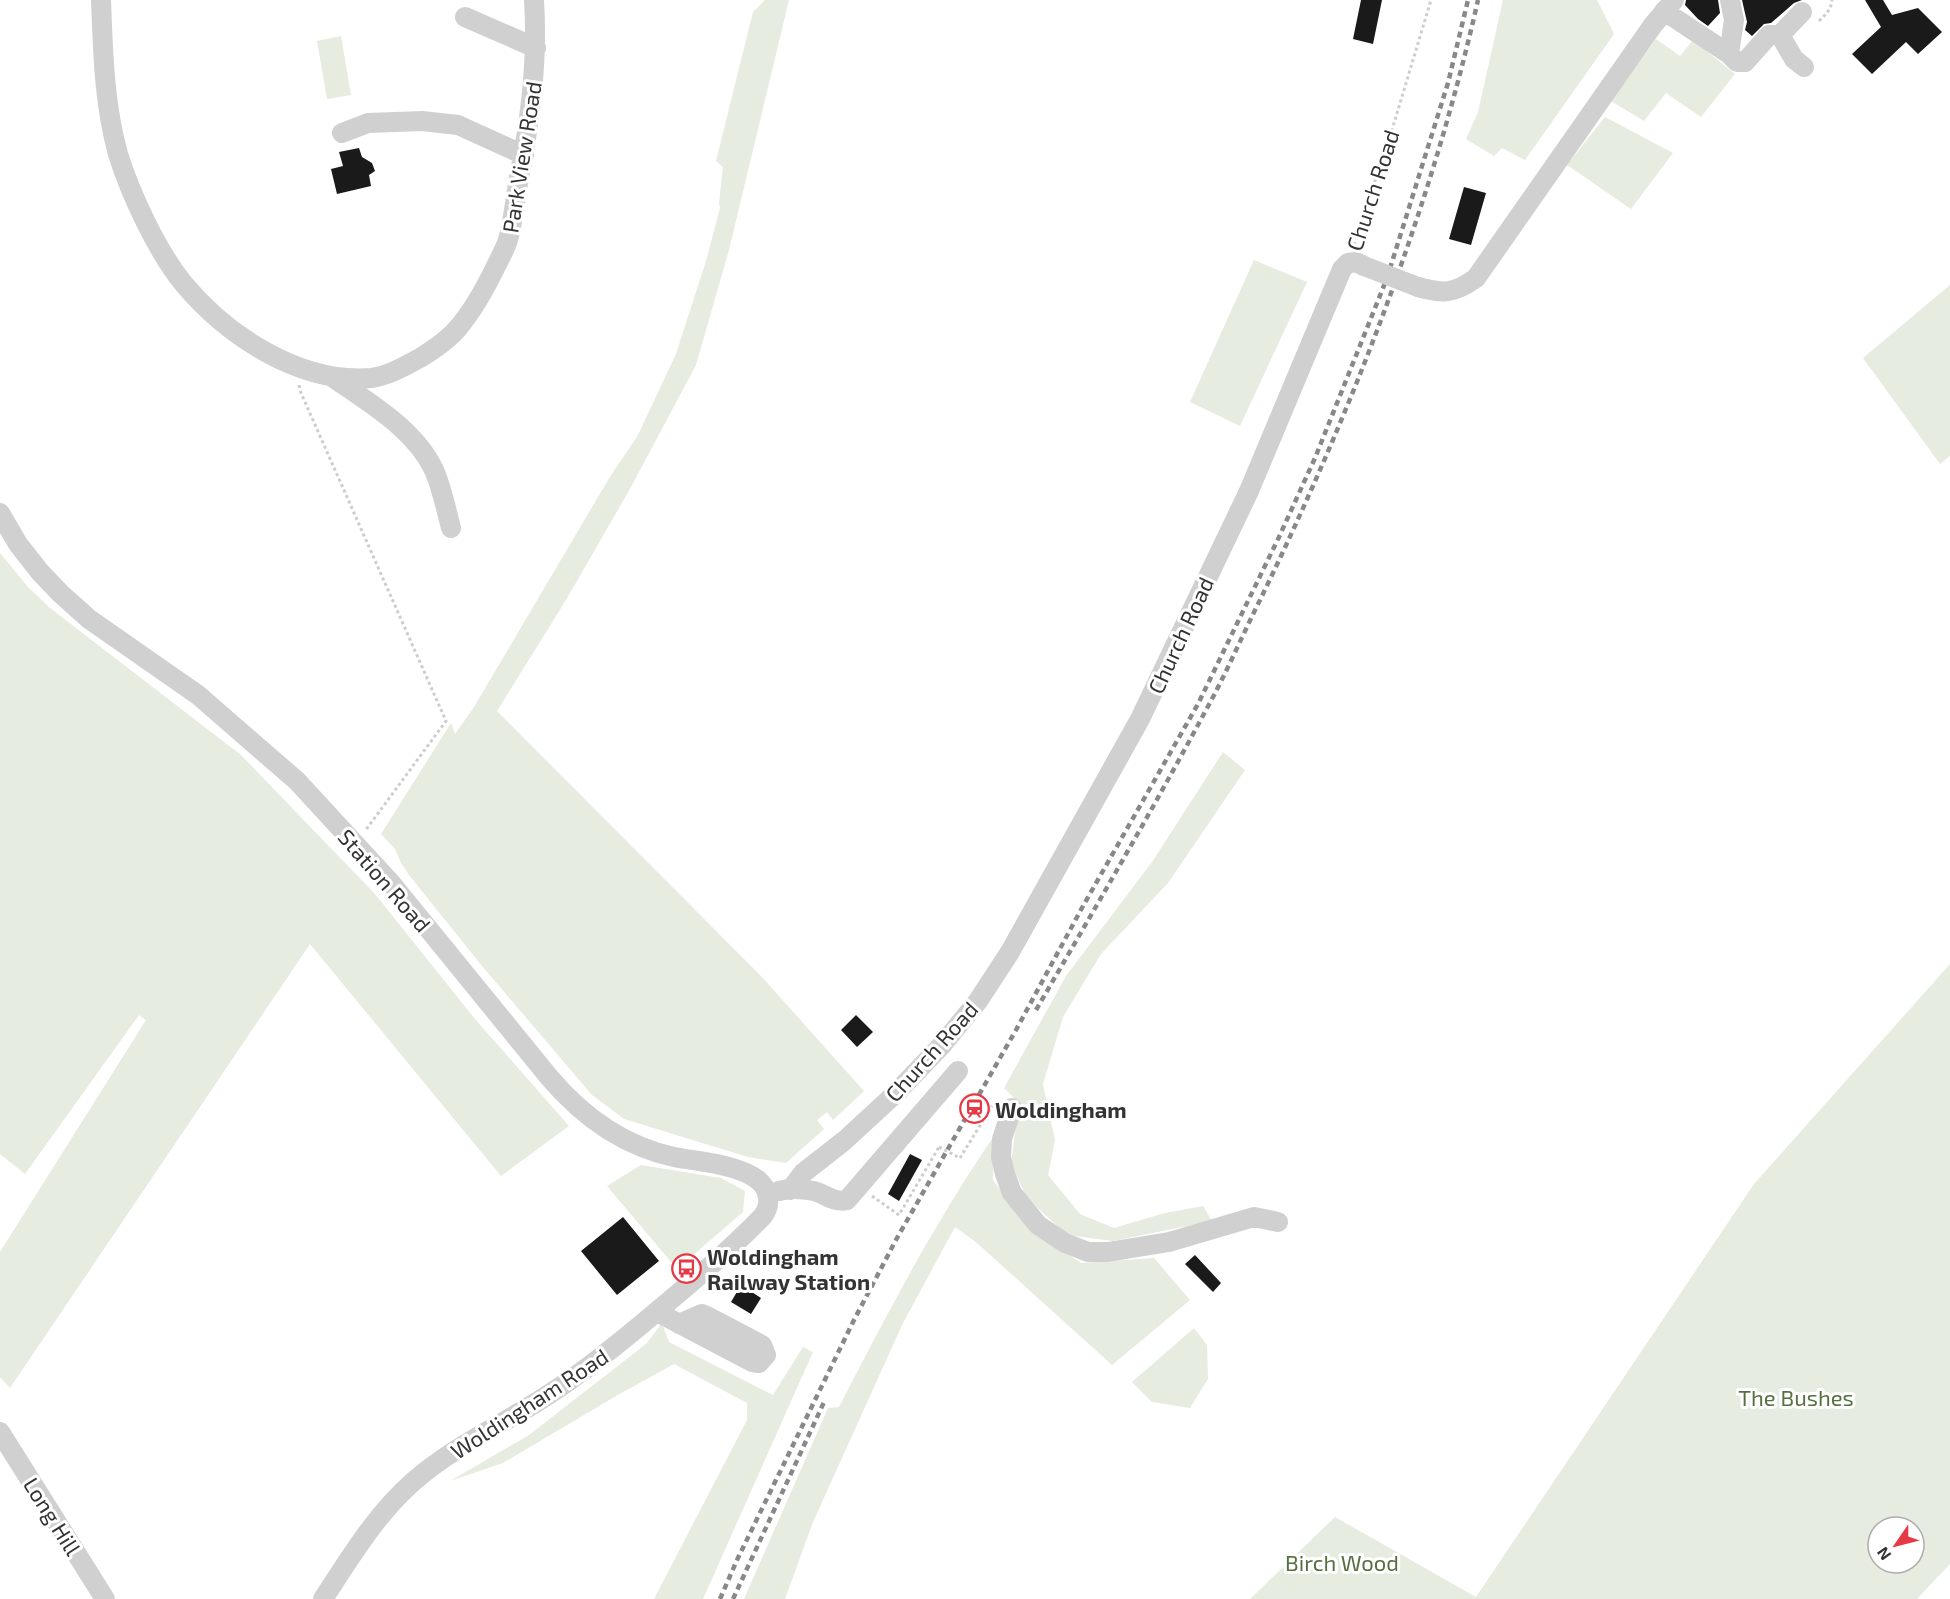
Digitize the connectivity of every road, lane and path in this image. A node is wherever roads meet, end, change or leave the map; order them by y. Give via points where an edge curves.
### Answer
1 (101, 0) edge
2 (534, 0) edge
3 (1431, 0) edge
4 (1730, 0) edge
5 (1832, 0) edge
6 (1669, 6) edge
7 (465, 17) dead end
8 (1808, 19) joint
9 (1733, 27) junction
10 (1780, 35) junction
11 (1758, 46) junction
12 (536, 48) junction
13 (1729, 54) junction
14 (1804, 67) dead end
15 (342, 133) dead end
16 (524, 155) junction
17 (1356, 264) junction
18 (300, 368) junction
19 (332, 377) junction
20 (0, 513) edge
21 (452, 528) dead end
22 (356, 844) junction
23 (958, 1071) dead end
24 (1012, 1108) joint
25 (859, 1188) junction
26 (790, 1190) junction
27 (768, 1194) junction
28 (1278, 1222) dead end
29 (657, 1312) junction
30 (679, 1324) dead end
31 (0, 1432) edge
32 (104, 1599) edge
33 (323, 1599) edge

1 - 18 street, Park View Road via 103,66 118,155 158,243 183,283 219,319 255,347
2 - 12 street, Park View Road
3 - 17 path, Church Road
4 - 9 street
5 - 8 path via 1827,13
6 - 13 street
6 - 17 street, bridge via 1476,278 1464,287 1434,292
7 - 12 street
8 - 10 street
9 - 11 street
9 - 13 street
10 - 11 street via 1769,35
10 - 14 street via 1794,59
11 - 13 street via 1745,62 1737,62
12 - 16 street, Park View Road
15 - 16 street via 368,123 422,121 458,126
16 - 19 street, Park View Road via 508,241 479,301 456,330 430,352 403,367 373,378
17 - 26 street, Church Road via 1339,276 1249,491 1140,719 1010,952 942,1045 844,1141 803,1173
18 - 19 street, Park View Road
18 - 22 path via 301,393 446,721
19 - 21 street via 403,430 424,452
20 - 22 street, Station Road via 18,544 60,593 89,619 198,695 297,781
22 - 27 street, Station Road via 578,1108 613,1133 650,1151 748,1174
23 - 25 street
24 - 25 path, bridge via 996,1099 960,1158 939,1147 899,1215
24 - 28 street via 1002,1139 1005,1174 1012,1193 1038,1225 1065,1243 1088,1252 1108,1252 1169,1242 1254,1217
25 - 26 street via 841,1201 814,1191
26 - 27 street
27 - 29 street, Woldingham Road via 763,1216
29 - 30 street
29 - 33 street, Woldingham Road via 549,1395 456,1450 414,1480 375,1523
31 - 32 street, Long Hill

